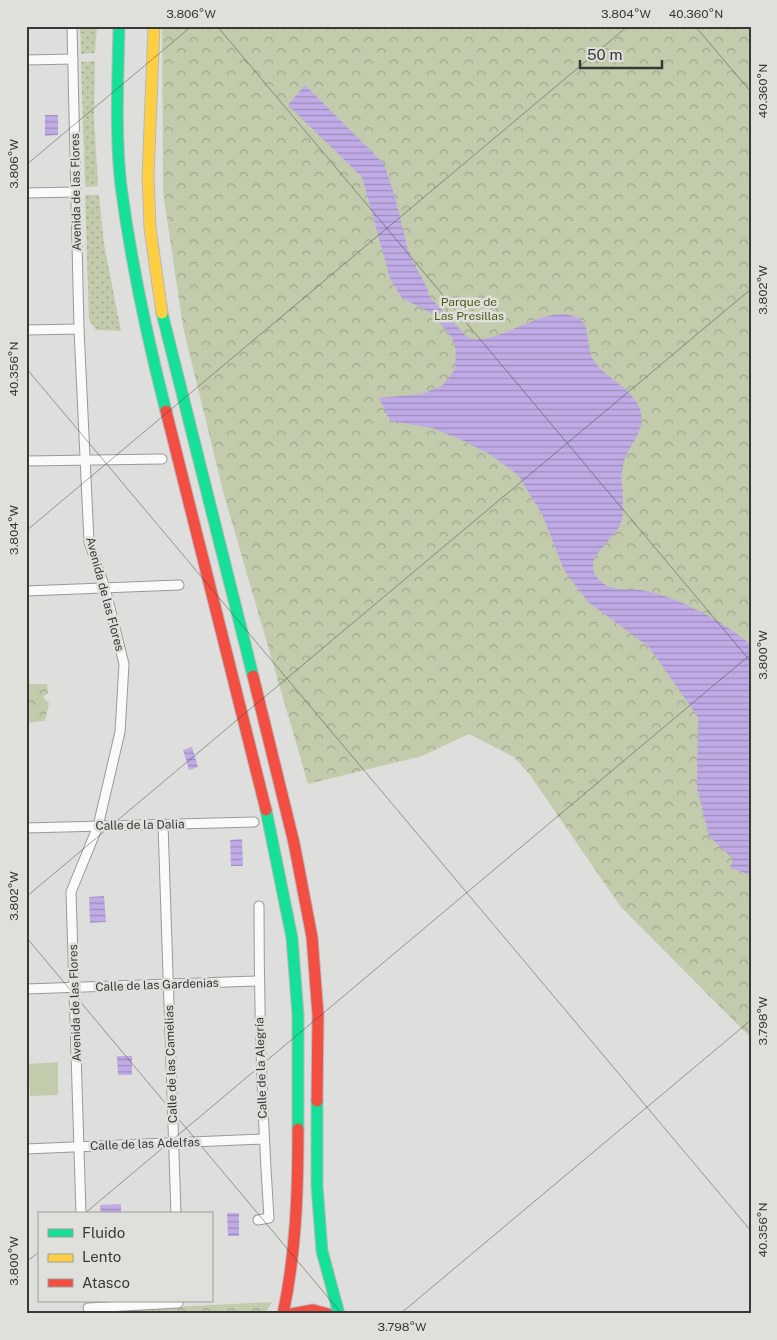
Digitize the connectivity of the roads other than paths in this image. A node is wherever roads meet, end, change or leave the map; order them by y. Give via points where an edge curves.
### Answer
1 (72, 26) edge
2 (120, 26) edge
3 (154, 26) edge
4 (73, 59) junction
5 (26, 60) edge
6 (76, 192) junction
7 (26, 193) edge
8 (79, 329) junction
9 (26, 330) edge
10 (84, 459) junction
11 (162, 459) dead end
12 (26, 461) edge
13 (179, 585) dead end
14 (105, 588) junction
15 (26, 590) edge
16 (254, 822) dead end
17 (163, 824) junction
18 (98, 826) junction
19 (26, 828) edge
20 (258, 906) dead end
21 (258, 981) junction
22 (168, 984) junction
23 (74, 988) junction
24 (26, 989) edge
25 (264, 1139) junction
26 (174, 1144) junction
27 (79, 1146) junction
28 (26, 1148) edge
29 (81, 1212) edge
30 (176, 1212) edge
31 (258, 1220) dead end
32 (178, 1302) edge
33 (88, 1308) edge
34 (283, 1314) edge
35 (291, 1314) edge
36 (328, 1314) edge
37 (339, 1314) edge

1 - 4 street, Avenida de las Flores
2 - 34 highway via 118,118 121,185 142,315 275,846 292,938 298,1015 298,1189 292,1273
3 - 37 highway via 148,176 155,272 162,312 294,843 312,937 318,1015 317,1186 322,1251
4 - 5 street
4 - 6 street, Avenida de las Flores
6 - 7 street
6 - 8 street, Avenida de las Flores
8 - 9 street
8 - 10 street, Avenida de las Flores
10 - 11 street
10 - 12 street
10 - 14 street, Avenida de las Flores via 89,542
13 - 14 street
14 - 15 street
14 - 18 street, Avenida de las Flores via 124,664 120,732
16 - 17 street, Calle de la Dalia
17 - 18 street, Calle de la Dalia
17 - 22 street, Calle de las Camelias
18 - 19 street, Calle de la Dalia
18 - 23 street, Avenida de las Flores via 71,892
20 - 21 street, Calle de la Alegría
21 - 22 street, Calle de las Gardenias
21 - 25 street, Calle de la Alegría
22 - 23 street, Calle de las Gardenias
22 - 26 street, Calle de las Camelias
23 - 24 street, Calle de las Gardenias
23 - 27 street, Avenida de las Flores
25 - 26 street, Calle de las Adelfas
25 - 31 street, Calle de la Alegría via 269,1218
26 - 27 street, Calle de las Adelfas
26 - 30 street, Calle de las Camelias
27 - 28 street, Calle de las Adelfas
27 - 29 street, Avenida de las Flores
32 - 33 street
35 - 36 highway via 313,1310

